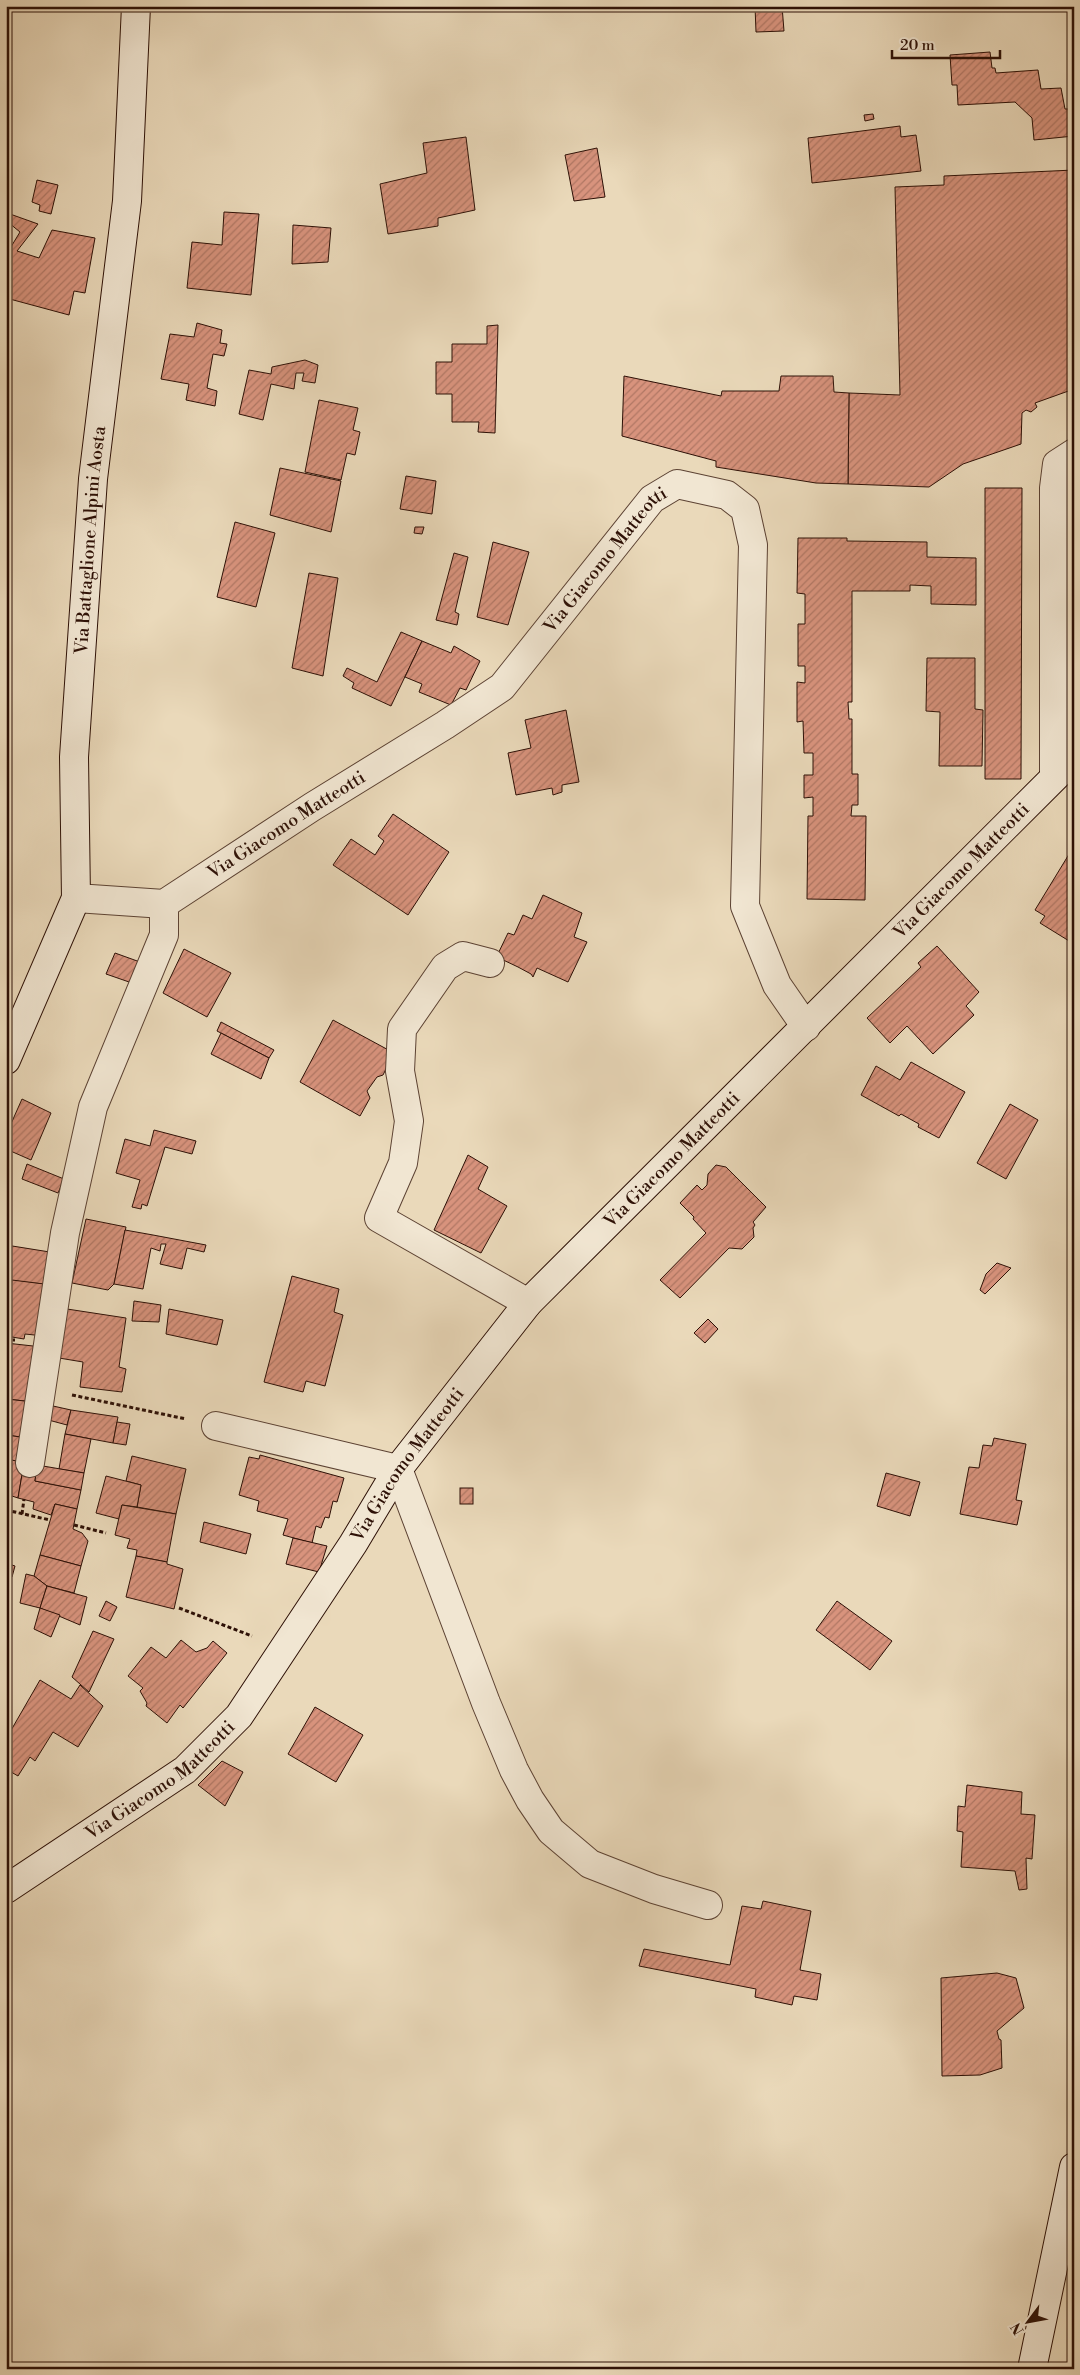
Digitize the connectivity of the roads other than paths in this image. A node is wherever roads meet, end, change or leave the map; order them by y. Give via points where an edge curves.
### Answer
1 (136, 6) edge
2 (1074, 453) edge
3 (1074, 758) edge
4 (1054, 777) junction
5 (76, 898) junction
6 (164, 904) junction
7 (490, 963) dead end
8 (806, 1027) junction
9 (6, 1060) edge
10 (528, 1303) junction
11 (216, 1426) road end
12 (30, 1463) dead end
13 (398, 1469) junction
14 (6, 1889) edge
15 (708, 1904) dead end
16 (1074, 2167) edge
17 (1032, 2369) edge

1 - 5 street, Via Battaglione Alpini Aosta via 127,201 93,479 74,758
2 - 4 street via 1057,464 1054,488
3 - 4 street, Via Giacomo Matteotti
4 - 8 street, Via Giacomo Matteotti
5 - 6 street
5 - 9 street, Via Battaglione Alpini Aosta
6 - 8 street, Via Giacomo Matteotti via 502,687 652,499 677,484 727,495 745,509 753,545 745,906 777,985
6 - 12 street via 164,935 94,1107 65,1233
7 - 10 street via 463,956 445,968 402,1029 400,1071 409,1120 403,1163 379,1218
8 - 10 street, Via Giacomo Matteotti
10 - 13 street, Via Giacomo Matteotti
11 - 13 street
13 - 14 street, Via Giacomo Matteotti via 353,1544 239,1716 185,1770
13 - 15 street via 514,1770 551,1831 590,1864 654,1889
16 - 17 street

